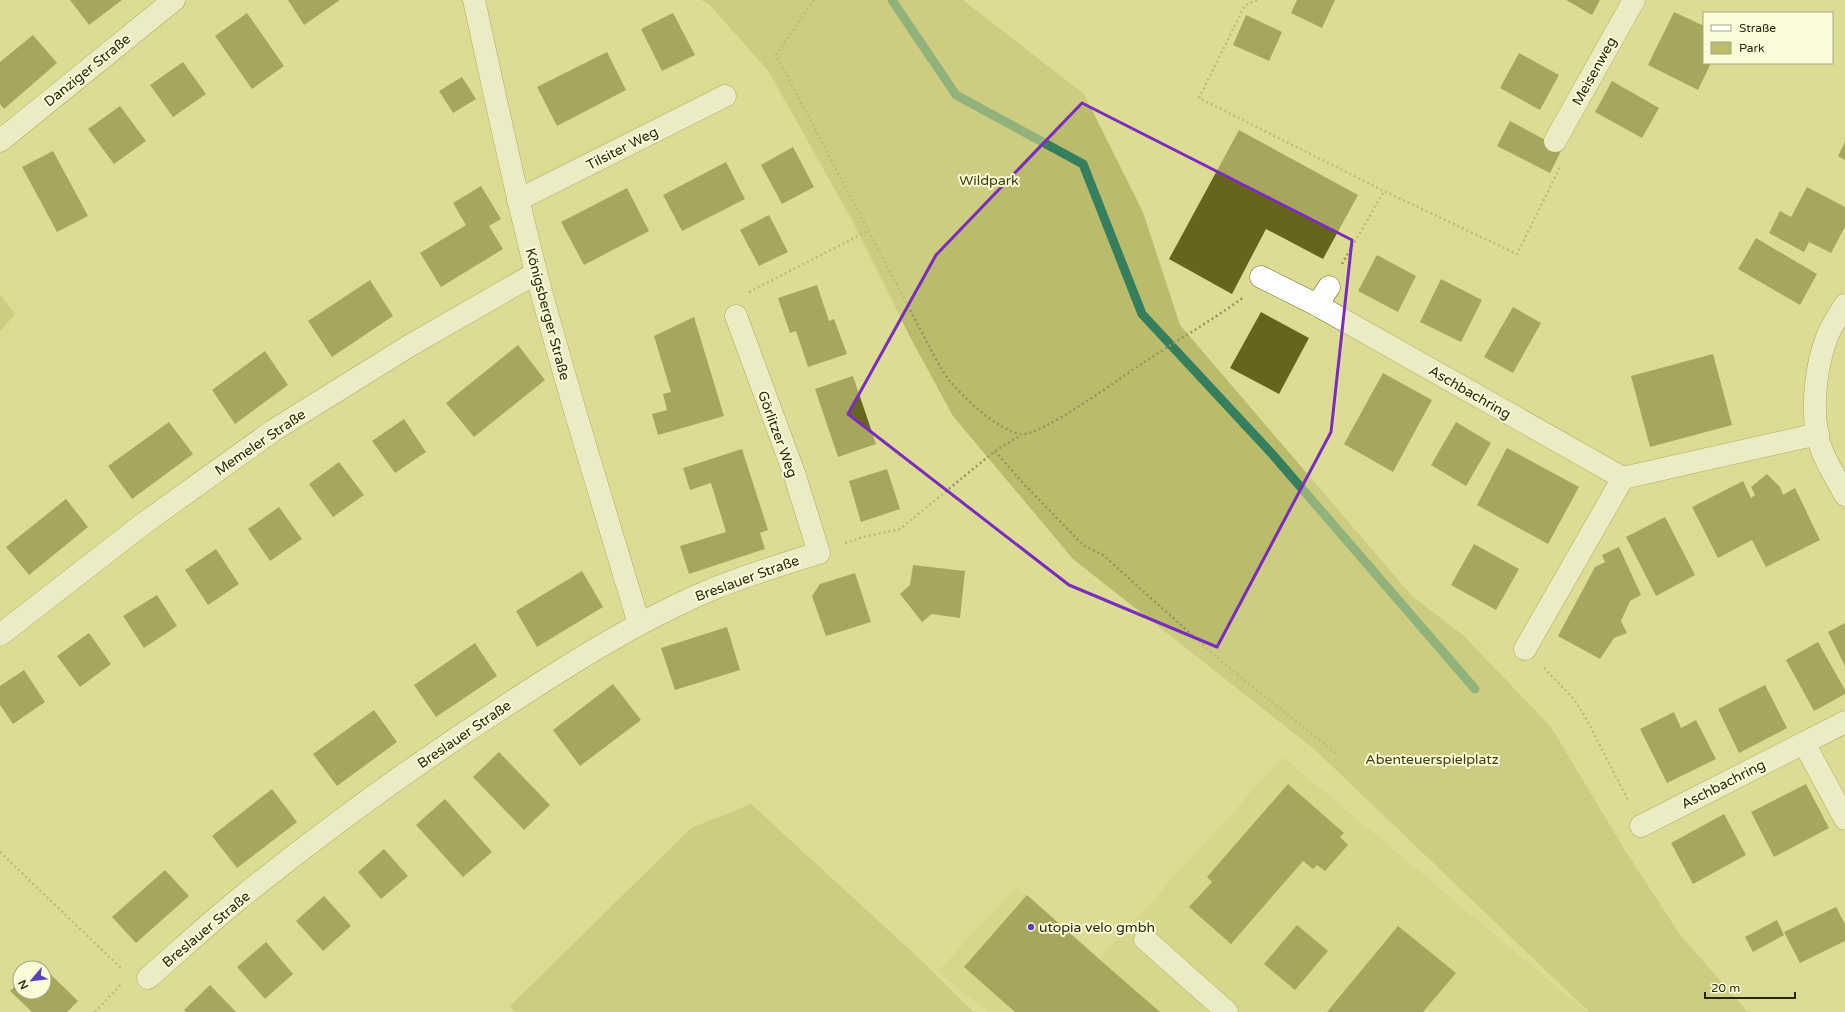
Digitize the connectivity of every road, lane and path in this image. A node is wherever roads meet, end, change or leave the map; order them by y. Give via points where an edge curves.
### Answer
1 (174, 0) edge
2 (474, 0) edge
3 (814, 0) edge
4 (1257, 0) edge
5 (1634, 0) edge
6 (725, 96) dead end
7 (0, 140) edge
8 (1555, 141) joint
9 (1384, 192) junction
10 (518, 200) junction
11 (868, 230) junction
12 (536, 273) junction
13 (1261, 277) joint
14 (1329, 287) joint
15 (1317, 305) junction
16 (1845, 305) edge
17 (736, 316) joint
18 (1021, 434) junction
19 (1818, 434) junction
20 (995, 452) junction
21 (1623, 478) junction
22 (1845, 495) edge
23 (819, 552) junction
24 (639, 624) junction
25 (0, 635) edge
26 (1525, 649) joint
27 (1845, 722) edge
28 (1804, 743) junction
29 (1339, 756) dead end
30 (1845, 819) edge
31 (1641, 826) joint
32 (0, 852) edge
33 (1145, 940) dead end
34 (120, 967) dead end
35 (137, 978) joint
36 (1225, 1011) edge
37 (95, 1012) edge

1 - 7 street, Danziger Straße
2 - 10 street, Königsberger Straße
3 - 11 path via 776,55
4 - 9 path via 1245,5 1199,98
5 - 8 street, Meisenweg
6 - 10 street, Tilsiter Weg
8 - 9 path via 1568,149 1517,254
9 - 14 path
10 - 12 street, Königsberger Straße
11 - 17 path via 743,296
11 - 18 path via 948,379 997,424
12 - 24 street, Königsberger Straße
12 - 25 street, Memeler Straße via 409,346 274,430 143,524
13 - 15 street, Aschbachring
13 - 18 path via 1250,293 1076,409 1036,430
14 - 15 street
15 - 21 street, Aschbachring
16 - 19 street via 1828,335 1818,365
17 - 23 street, Görlitzer Weg via 794,473
18 - 20 path
19 - 21 street
19 - 22 street via 1827,460
20 - 23 path via 900,529 863,537
20 - 29 path via 1083,545 1103,555 1222,662
21 - 26 street
23 - 24 street, Breslauer Straße via 701,594
24 - 35 street, Breslauer Straße via 566,667 458,737 348,814
26 - 31 path via 1560,683 1588,720
27 - 28 street, Aschbachring
28 - 30 street
28 - 31 street, Aschbachring
32 - 34 path
33 - 36 street
35 - 37 path

